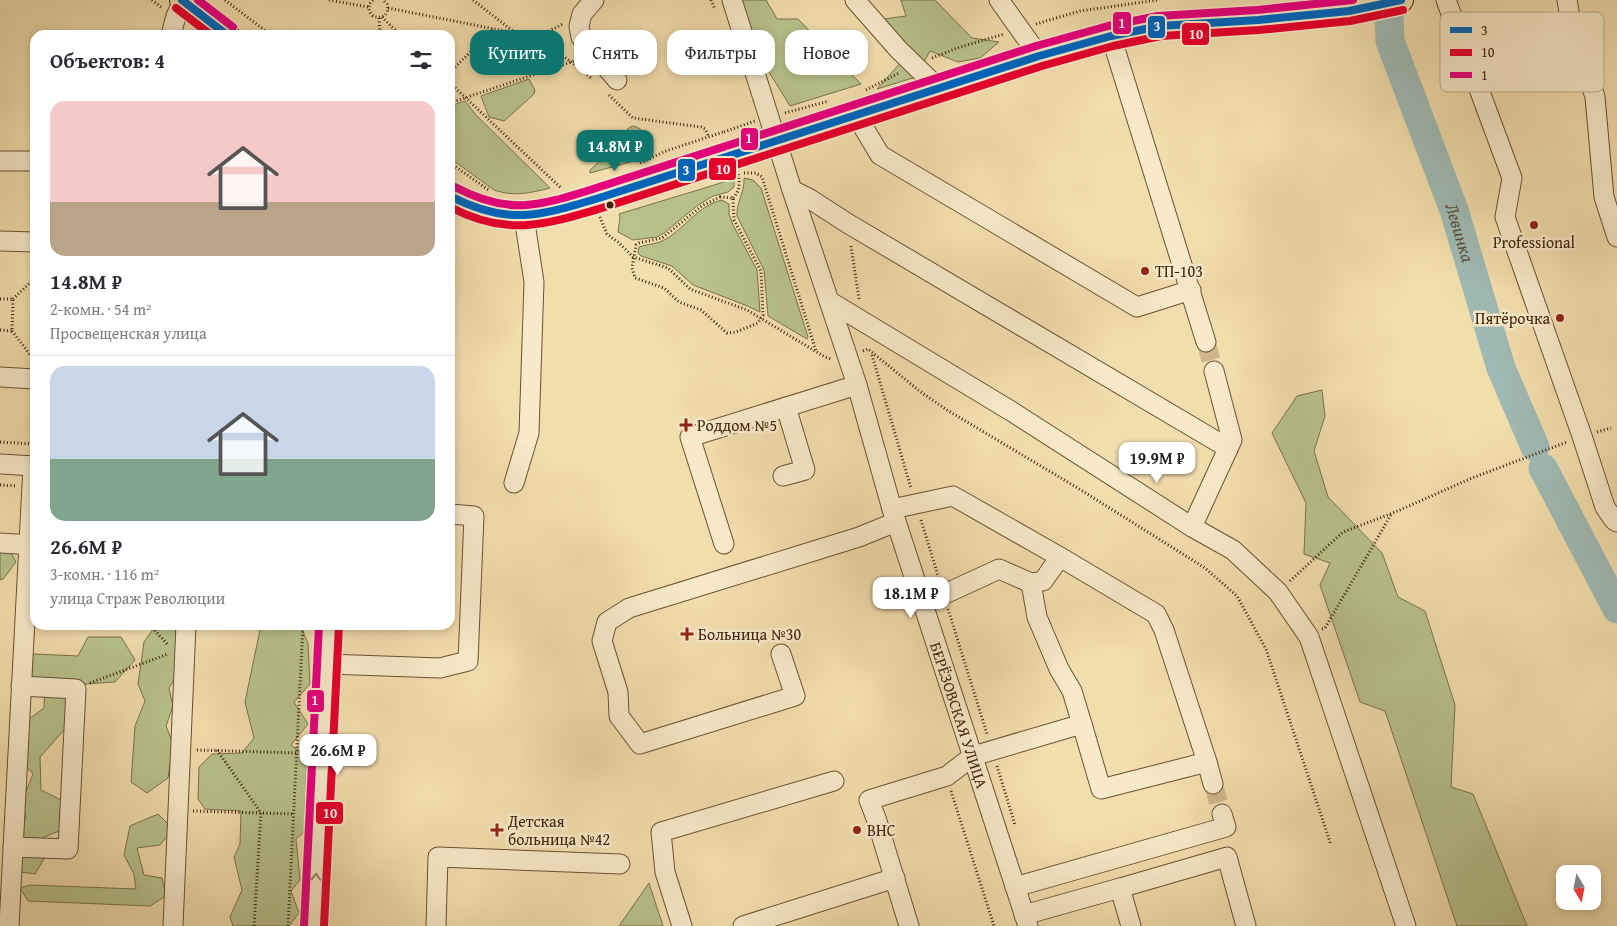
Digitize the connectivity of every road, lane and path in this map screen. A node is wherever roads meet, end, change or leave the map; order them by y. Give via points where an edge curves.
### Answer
1 (182, 0) edge
2 (225, 0) edge
3 (329, 0) edge
4 (383, 0) edge
5 (473, 0) edge
6 (594, 0) edge
7 (732, 0) edge
8 (855, 0) edge
9 (999, 0) edge
10 (1401, 0) edge
11 (1446, 0) edge
12 (370, 1) edge
13 (478, 2) edge
14 (368, 7) junction
15 (388, 8) junction
16 (1450, 12) edge
17 (381, 17) junction
18 (567, 18) dead end
19 (495, 28) junction
20 (172, 30) edge
21 (220, 30) edge
22 (264, 30) edge
23 (380, 30) edge
24 (395, 30) edge
25 (503, 30) edge
26 (511, 30) edge
27 (552, 30) edge
28 (580, 30) edge
29 (1111, 36) junction
30 (1039, 56) junction
31 (564, 57) edge
32 (573, 62) junction
33 (455, 67) edge
34 (606, 75) edge
35 (593, 80) dead end
36 (612, 86) joint
37 (455, 88) edge
38 (938, 88) junction
39 (1480, 92) edge
40 (1594, 92) edge
41 (466, 98) junction
42 (455, 101) edge
43 (856, 115) junction
44 (723, 132) dead end
45 (709, 137) junction
46 (776, 141) junction
47 (0, 161) edge
48 (30, 162) edge
49 (635, 165) dead end
50 (455, 167) edge
51 (738, 174) dead end
52 (762, 177) dead end
53 (554, 190) dead end
54 (792, 190) junction
55 (496, 194) dead end
56 (733, 198) junction
57 (455, 199) edge
58 (600, 216) dead end
59 (524, 217) junction
60 (847, 223) junction
61 (1617, 237) edge
62 (0, 241) edge
63 (30, 242) edge
64 (633, 257) junction
65 (30, 283) edge
66 (1190, 290) junction
67 (0, 299) edge
68 (13, 299) junction
69 (829, 301) junction
70 (859, 302) dead end
71 (762, 318) junction
72 (0, 330) edge
73 (12, 331) junction
74 (1206, 342) tunnel mouth
75 (816, 352) junction
76 (872, 353) junction
77 (30, 355) edge
78 (841, 357) junction
79 (1214, 371) tunnel mouth
80 (0, 376) edge
81 (30, 379) edge
82 (857, 385) junction
83 (786, 408) junction
84 (1611, 428) dead end
85 (1582, 436) junction
86 (0, 442) edge
87 (30, 444) edge
88 (1228, 448) junction
89 (0, 464) edge
90 (30, 466) edge
91 (783, 476) dead end
92 (514, 483) dead end
93 (916, 503) junction
94 (1393, 513) junction
95 (455, 514) edge
96 (894, 515) junction
97 (1617, 522) edge
98 (1192, 527) junction
99 (0, 543) edge
100 (724, 544) dead end
101 (30, 545) edge
102 (1060, 557) junction
103 (30, 571) edge
104 (1031, 583) junction
105 (1278, 592) junction
106 (944, 596) junction
107 (923, 604) junction
108 (303, 630) edge
109 (329, 630) edge
110 (185, 632) edge
111 (1309, 637) junction
112 (781, 654) dead end
113 (327, 664) junction
114 (21, 686) junction
115 (76, 689) junction
116 (1082, 724) junction
117 (180, 749) junction
118 (218, 750) junction
119 (992, 750) junction
120 (297, 753) junction
121 (973, 756) junction
122 (1207, 762) junction
123 (947, 776) junction
124 (834, 781) dead end
125 (1213, 784) tunnel mouth
126 (178, 811) junction
127 (261, 813) junction
128 (294, 814) junction
129 (1222, 814) tunnel mouth
130 (1016, 827) dead end
131 (1331, 845) dead end
132 (13, 848) junction
133 (620, 864) dead end
134 (895, 878) junction
135 (1015, 887) junction
136 (1120, 888) junction
137 (1026, 920) edge
138 (9, 926) edge
139 (173, 926) edge
140 (254, 926) edge
141 (288, 926) edge
142 (314, 926) edge
143 (436, 926) edge
144 (682, 926) edge
145 (743, 926) edge
146 (909, 926) edge
147 (994, 926) edge
148 (1131, 926) edge
149 (1246, 926) edge
150 (1406, 926) edge

1 - 20 street
1 - 21 main road
2 - 22 path
3 - 14 path
4 - 15 path
5 - 13 path
6 - 28 street via 582,14
7 - 46 street
8 - 38 street
9 - 30 street
10 - 29 main road via 1349,11 1160,26
11 - 16 street
12 - 14 path
13 - 26 path
14 - 17 path via 372,16
15 - 17 path
15 - 19 path
17 - 23 path
17 - 24 path
18 - 27 path via 563,25
19 - 25 path
19 - 33 path
29 - 30 main road
29 - 66 street
30 - 38 main road
31 - 32 path
32 - 35 path
32 - 41 path
34 - 36 street
36 - 45 path via 633,118 701,127
37 - 41 path
38 - 43 main road
39 - 85 street via 1512,178 1505,217
40 - 61 street via 1604,197
41 - 42 path
41 - 53 path via 562,188
43 - 46 main road
43 - 66 street via 880,154 1138,307
44 - 45 path
45 - 49 path
46 - 54 street, БЕРЁЗОВСКАЯ УЛИЦА
46 - 59 main road via 568,208
47 - 48 street
50 - 55 path
51 - 56 path via 739,187
52 - 75 path
54 - 60 street
54 - 69 street, БЕРЁЗОВСКАЯ УЛИЦА
56 - 64 path via 712,200 662,238 639,243
56 - 71 path via 734,220 761,272
57 - 59 main road via 488,212
58 - 64 path via 607,234
59 - 92 street via 534,282 529,432
60 - 70 path
60 - 88 street
62 - 63 street
64 - 71 path via 668,268 690,288
64 - 71 path via 632,268 636,278 664,288 679,302 701,310 726,334
65 - 68 path
66 - 74 street
67 - 68 path
68 - 73 path
69 - 78 street, БЕРЁЗОВСКАЯ УЛИЦА
69 - 98 street via 1011,411
71 - 75 path
72 - 73 path
73 - 77 path
75 - 78 path via 825,357
76 - 78 path via 868,350
76 - 93 path
76 - 131 path via 922,393 1205,568 1237,596 1266,649
78 - 82 street, БЕРЁЗОВСКАЯ УЛИЦА
79 - 88 street via 1232,440
80 - 81 street
82 - 83 street
82 - 96 street, БЕРЁЗОВСКАЯ УЛИЦА
83 - 91 street via 805,470
83 - 100 street via 690,437
84 - 85 path
85 - 94 path via 1472,478
85 - 97 street via 1605,507
86 - 87 path
88 - 98 street
89 - 90 street
93 - 96 street
93 - 102 street via 954,496
93 - 106 path
94 - 105 path via 1343,532
94 - 111 path via 1325,628
95 - 113 street via 474,516 468,661 440,668
96 - 107 street, БЕРЁЗОВСКАЯ УЛИЦА
96 - 112 street via 859,537 629,608 607,622 602,641 618,692 618,716 640,744 795,696
98 - 105 street via 1233,550
99 - 101 street
102 - 104 street via 1043,581
102 - 122 street via 1156,614
103 - 114 street
104 - 106 street via 999,569
104 - 116 street via 1037,617 1072,691
105 - 111 street
106 - 107 street
106 - 119 path
107 - 121 street, БЕРЁЗОВСКАЯ УЛИЦА
108 - 120 path
109 - 113 street
110 - 115 path via 174,652
110 - 117 street
111 - 150 street
142 -> 113 street
114 - 115 street
114 - 132 street
115 - 132 street via 68,849
116 - 119 street
116 - 122 street via 1101,789
117 - 118 path
117 - 126 street
118 - 120 path
118 - 127 path
119 - 121 street
119 - 130 path
120 - 128 path
121 - 123 street
121 - 135 street, БЕРЁЗОВСКАЯ УЛИЦА
122 - 125 street
123 - 134 street via 869,800
123 - 147 path
124 - 144 street via 660,832 665,872
126 - 127 path
126 - 139 street
127 - 128 path
127 - 140 path
128 - 141 path
129 - 135 street via 1226,827
132 - 138 street
133 - 143 street via 438,857
134 - 145 street
134 - 146 street
135 - 137 street, БЕРЁЗОВСКАЯ УЛИЦА
136 - 137 street
136 - 148 street
136 - 149 street via 1227,857

